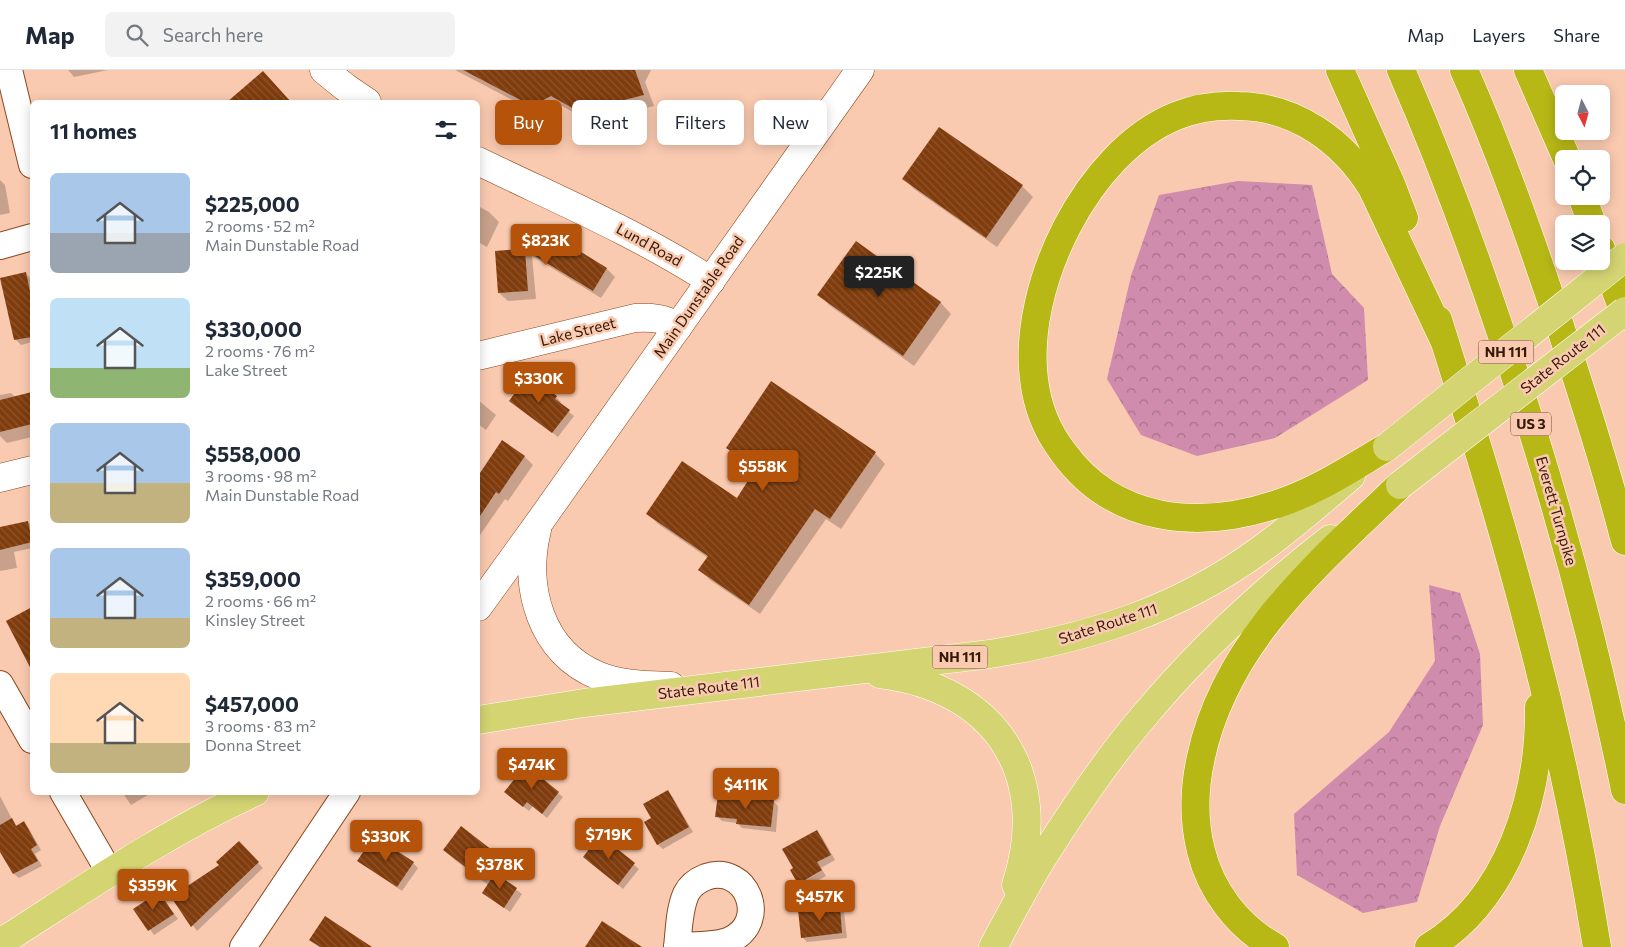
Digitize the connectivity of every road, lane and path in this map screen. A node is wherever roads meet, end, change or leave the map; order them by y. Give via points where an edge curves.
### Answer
1 (9, 70) edge
2 (324, 70) edge
3 (860, 70) edge
4 (1340, 70) edge
5 (1402, 70) edge
6 (1464, 70) edge
7 (1528, 70) edge
8 (364, 100) edge
9 (1563, 150) edge
10 (30, 157) edge
11 (480, 162) edge
12 (30, 238) edge
13 (0, 246) edge
14 (1625, 256) edge
15 (1608, 270) edge
16 (710, 281) junction
17 (1623, 311) edge
18 (678, 327) junction
19 (1443, 338) junction
20 (480, 356) edge
21 (1387, 447) junction
22 (30, 470) edge
23 (0, 478) edge
24 (1400, 485) junction
25 (538, 524) junction
26 (1625, 541) edge
27 (480, 604) edge
28 (1532, 636) junction
29 (836, 672) junction
30 (0, 684) edge
31 (735, 685) junction
32 (480, 720) edge
33 (30, 736) edge
34 (1625, 790) edge
35 (65, 795) edge
36 (234, 795) edge
37 (249, 795) edge
38 (337, 796) edge
39 (195, 821) junction
40 (110, 873) junction
41 (0, 943) edge
42 (243, 947) edge
43 (993, 947) edge
44 (1275, 947) edge
45 (1429, 947) edge
46 (1597, 947) edge

1 - 10 street
2 - 8 street
3 - 16 street, Main Dunstable Road
4 - 19 highway via 1397,198
5 - 34 highway, Everett Turnpike / US 3 via 1464,227 1539,449 1581,599
6 - 26 highway via 1496,147 1548,292
7 - 9 highway
11 - 16 street, Lund Road via 636,236
12 - 13 street
14 - 21 main road, State Route 111 / NH 111, bridge
15 - 17 highway
16 - 18 street, Main Dunstable Road
17 - 24 main road, State Route 111 / NH 111, bridge
18 - 20 street, Lake Street via 658,318 635,318
18 - 25 street, Main Dunstable Road
19 - 21 highway via 1360,170 1324,134 1274,111 1249,106 1211,107 1164,122 1108,166 1062,236 1037,312 1032,354 1034,379 1041,410 1053,437 1084,478 1104,493 1138,509 1163,515 1204,518 1234,515 1306,493
19 - 28 highway via 1490,486
21 - 29 main road, State Route 111 / NH 111 via 1260,550 1195,591 1150,612 1088,634 1031,647
22 - 23 street
24 - 43 main road, State Route 111 / NH 111 via 1250,606 1162,694 1094,780 1044,855
24 - 44 highway via 1304,579 1253,640 1224,689 1204,744 1195,810 1205,865 1220,895 1235,915
25 - 27 street, Main Dunstable Road
25 - 31 street, Main Dunstable Road via 532,567 535,601 548,632 571,660 600,676 626,682 668,686
28 - 45 highway via 1539,724 1533,777 1521,822 1505,861 1482,900 1458,926
28 - 46 highway via 1567,788
29 - 31 main road, State Route 111 / NH 111
29 - 43 main road via 907,678 940,690 969,706 986,721 1011,755 1026,800 1027,841 1014,890
30 - 33 street
31 - 32 main road, State Route 111 / NH 111 via 584,703
35 - 40 street
36 - 39 street
37 - 39 main road
38 - 42 street
39 - 40 main road
40 - 41 main road

